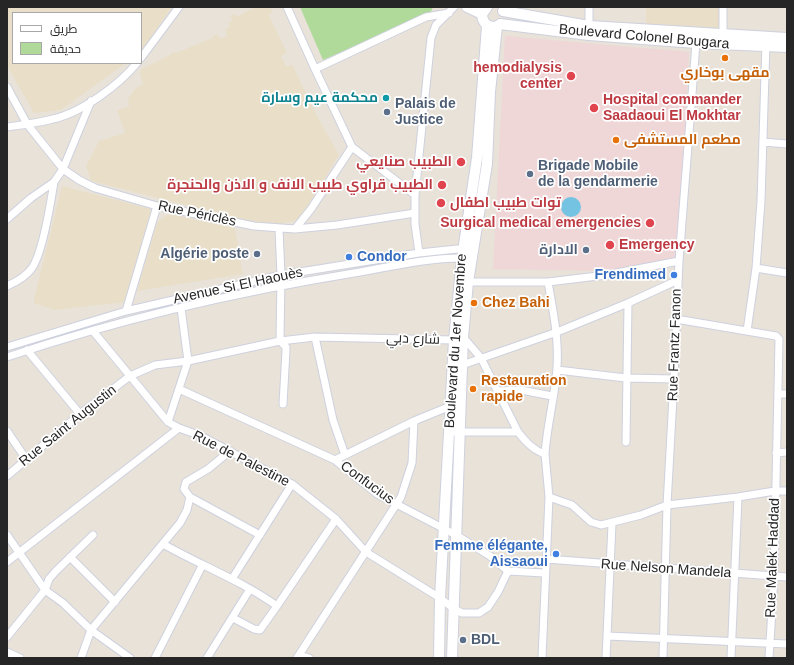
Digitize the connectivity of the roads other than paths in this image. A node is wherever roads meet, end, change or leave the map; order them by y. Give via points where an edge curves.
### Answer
1 (179, 7) edge
2 (287, 7) edge
3 (454, 7) edge
4 (468, 7) edge
5 (588, 7) edge
6 (723, 7) edge
7 (501, 9) edge
8 (484, 10) edge
9 (449, 13) junction
10 (495, 25) junction
11 (589, 30) junction
12 (723, 34) junction
13 (694, 38) junction
14 (787, 38) edge
15 (766, 41) junction
16 (787, 47) edge
17 (142, 57) edge
18 (136, 64) edge
19 (315, 69) junction
20 (7, 87) edge
21 (91, 101) junction
22 (28, 124) junction
23 (7, 127) edge
24 (763, 142) junction
25 (787, 144) edge
26 (352, 147) junction
27 (63, 169) junction
28 (54, 182) junction
29 (415, 195) junction
30 (157, 206) junction
31 (415, 213) junction
32 (7, 219) edge
33 (279, 229) junction
34 (294, 229) junction
35 (419, 253) junction
36 (467, 253) junction
37 (679, 261) junction
38 (756, 268) junction
39 (787, 273) edge
40 (281, 275) junction
41 (678, 280) junction
42 (463, 282) junction
43 (548, 282) junction
44 (280, 285) junction
45 (7, 286) edge
46 (628, 303) junction
47 (181, 308) junction
48 (126, 311) junction
49 (676, 319) junction
50 (62, 330) junction
51 (93, 330) junction
52 (748, 331) junction
53 (557, 332) junction
54 (315, 337) junction
55 (64, 338) junction
56 (459, 339) junction
57 (280, 341) junction
58 (7, 347) edge
59 (27, 350) junction
60 (7, 357) edge
61 (481, 358) junction
62 (188, 361) junction
63 (462, 365) junction
64 (557, 370) junction
65 (130, 376) junction
66 (626, 378) junction
67 (674, 379) junction
68 (179, 389) junction
69 (497, 391) junction
70 (778, 394) junction
71 (787, 394) edge
72 (552, 396) junction
73 (283, 404) dead end
74 (461, 404) junction
75 (450, 405) junction
76 (80, 414) junction
77 (414, 421) junction
78 (168, 422) junction
79 (179, 428) junction
80 (7, 431) edge
81 (449, 432) junction
82 (518, 432) junction
83 (460, 433) junction
84 (626, 442) dead end
85 (230, 451) junction
86 (787, 452) edge
87 (776, 453) junction
88 (545, 454) junction
89 (345, 455) junction
90 (26, 458) junction
91 (335, 460) junction
92 (7, 476) edge
93 (292, 484) junction
94 (775, 491) junction
95 (787, 491) edge
96 (190, 497) junction
97 (549, 497) junction
98 (738, 498) junction
99 (396, 505) junction
100 (666, 505) junction
101 (336, 519) junction
102 (612, 524) junction
103 (444, 529) junction
104 (260, 534) junction
105 (7, 535) edge
106 (93, 535) dead end
107 (456, 535) junction
108 (163, 544) junction
109 (366, 552) junction
110 (19, 553) junction
111 (70, 557) junction
112 (546, 560) junction
113 (7, 562) edge
114 (610, 565) junction
115 (202, 566) junction
116 (666, 569) junction
117 (508, 571) junction
118 (544, 573) junction
119 (734, 574) junction
120 (774, 577) junction
121 (787, 577) edge
122 (232, 579) junction
123 (250, 589) junction
124 (45, 590) junction
125 (440, 598) junction
126 (115, 602) junction
127 (277, 606) junction
128 (454, 609) junction
129 (233, 618) junction
130 (91, 630) junction
131 (607, 636) junction
132 (7, 637) edge
133 (663, 640) junction
134 (731, 642) junction
135 (770, 644) junction
136 (787, 644) edge
137 (7, 652) edge
138 (298, 656) edge
139 (20, 658) edge
140 (81, 658) edge
141 (130, 658) edge
142 (155, 658) edge
143 (207, 658) edge
144 (309, 658) edge
145 (439, 658) edge
146 (452, 658) edge
147 (542, 658) edge
148 (606, 658) edge
149 (663, 658) edge
150 (731, 658) edge
151 (769, 658) edge

1 - 17 street
2 - 19 street
3 - 9 street
4 - 8 main road
5 - 11 street
6 - 12 street
7 - 10 main road, Boulevard du 1er Novembre via 504,18
7 - 11 main road, Boulevard Colonel Bougara
8 - 10 main road via 483,20
9 - 19 street via 426,17
9 - 29 street via 436,25 431,38
10 - 11 main road, Boulevard Colonel Bougara
10 - 36 main road, Boulevard du 1er Novembre
11 - 13 main road, Boulevard Colonel Bougara
12 - 13 main road, Boulevard Colonel Bougara
12 - 15 main road, Boulevard Colonel Bougara
13 - 15 main road, Boulevard Colonel Bougara
13 - 37 street, Rue Frantz Fanon
14 - 15 main road, Boulevard Colonel Bougara
15 - 16 main road, Boulevard Colonel Bougara
15 - 24 street
18 - 21 street via 111,88
19 - 26 street
20 - 22 street, Rue Périclès
21 - 22 street via 69,114
21 - 27 street
22 - 23 street
22 - 27 street, Rue Périclès
24 - 25 street
24 - 38 street
26 - 29 street
26 - 34 street via 311,209
27 - 28 street
27 - 30 street, Rue Périclès via 95,188
28 - 32 street via 30,198
28 - 45 street via 34,264 23,277
29 - 31 street
30 - 33 street, Rue Périclès
30 - 48 street
31 - 34 street, Rue Périclès
31 - 35 street
33 - 34 street, Rue Périclès
33 - 40 street
35 - 36 street, Avenue Si El Haouès
35 - 40 street, Avenue Si El Haouès
36 - 42 main road, Boulevard du 1er Novembre
36 - 44 street, Avenue Si El Haouès
37 - 41 street, Rue Frantz Fanon
37 - 43 street via 606,275
38 - 39 street
38 - 52 street
40 - 44 street
40 - 48 street, Avenue Si El Haouès
41 - 46 street
41 - 49 street, Rue Frantz Fanon
42 - 43 street
42 - 56 main road, Boulevard du 1er Novembre
43 - 53 street
44 - 47 street, Avenue Si El Haouès
44 - 57 street
46 - 53 street
46 - 66 street
47 - 51 street, Avenue Si El Haouès
47 - 62 street
48 - 50 street, Avenue Si El Haouès
49 - 52 street
49 - 67 street, Rue Frantz Fanon
50 - 55 street
50 - 58 street, Avenue Si El Haouès
51 - 55 street, Avenue Si El Haouès
51 - 65 street
52 - 70 street, Rue Malek Haddad via 776,336 779,339
53 - 61 street
53 - 64 street
54 - 56 street, شارع دبي
54 - 57 street, شارع دبي
54 - 89 street via 333,420
55 - 59 street, Avenue Si El Haouès
56 - 61 street
56 - 63 main road, Boulevard du 1er Novembre
56 - 75 main road, Boulevard du 1er Novembre
57 - 62 street, شارع دبي
57 - 73 street via 286,351
59 - 60 street, Avenue Si El Haouès
59 - 76 street
61 - 63 street
61 - 69 street
62 - 65 street, Rue Saint Augustin via 154,365
62 - 68 street
63 - 74 main road, Boulevard du 1er Novembre
64 - 66 street
64 - 72 street
65 - 76 street, Rue Saint Augustin
65 - 78 street
66 - 67 street
66 - 84 street
67 - 100 street, Rue Frantz Fanon
68 - 78 street
68 - 91 street
69 - 72 street via 521,390
69 - 82 street
70 - 71 street
70 - 87 street, Rue Malek Haddad
72 - 88 street
74 - 75 street, Confucius
74 - 83 main road, Boulevard du 1er Novembre
75 - 77 street, Confucius
75 - 81 main road, Boulevard du 1er Novembre
76 - 90 street, Rue Saint Augustin
77 - 89 street, Confucius
77 - 99 street via 412,463
78 - 79 street
79 - 85 street, Rue de Palestine
79 - 110 street, Rue de Palestine
80 - 90 street
81 - 83 street
81 - 103 main road, Boulevard du 1er Novembre
82 - 83 street
82 - 88 street via 526,443
83 - 107 main road, Boulevard du 1er Novembre
85 - 93 street, Rue de Palestine
85 - 96 street via 208,469 186,482 184,489
86 - 87 street
87 - 94 street, Rue Malek Haddad
88 - 97 street
89 - 91 street, Confucius
90 - 92 street, Rue Saint Augustin
91 - 99 street, Confucius via 377,494
93 - 101 street, Rue de Palestine
93 - 104 street
94 - 95 street
94 - 98 street
94 - 120 street, Rue Malek Haddad
96 - 104 street
96 - 108 street via 180,523
97 - 102 street via 572,505 590,522
97 - 112 street
98 - 100 street
98 - 119 street
99 - 103 street, Confucius
99 - 109 street
100 - 102 street
100 - 116 street, Rue Frantz Fanon
101 - 109 street, Rue de Palestine
101 - 127 street
102 - 114 street
103 - 107 street, Confucius
103 - 125 main road, Boulevard du 1er Novembre
104 - 122 street
105 - 110 street
106 - 111 street
107 - 117 street, Confucius via 490,556
107 - 128 main road, Boulevard du 1er Novembre
108 - 115 street
108 - 126 street
109 - 125 street, Rue de Palestine
109 - 138 street
110 - 113 street, Rue de Palestine
110 - 124 street
111 - 124 street via 49,579
111 - 126 street
112 - 114 street, Rue Nelson Mandela
112 - 118 street
114 - 116 street, Rue Nelson Mandela
114 - 131 street
115 - 122 street
115 - 142 street
116 - 119 street, Rue Nelson Mandela
116 - 133 street, Rue Frantz Fanon
117 - 118 street
117 - 128 street via 498,592 482,611 468,614
118 - 147 street
119 - 120 street, Rue Nelson Mandela
119 - 134 street
120 - 121 street, Rue Nelson Mandela
120 - 135 street, Rue Malek Haddad
122 - 123 street
123 - 127 street
123 - 129 street
124 - 130 street via 63,603
124 - 132 street
125 - 128 street, Rue de Palestine
125 - 145 main road, Boulevard du 1er Novembre
126 - 130 street
127 - 129 street via 260,630
128 - 146 main road, Boulevard du 1er Novembre
129 - 143 street
130 - 140 street
130 - 141 street
131 - 133 street
131 - 148 street
133 - 134 street
133 - 149 street, Rue Frantz Fanon
134 - 135 street
134 - 150 street
135 - 136 street
135 - 151 street, Rue Malek Haddad
137 - 139 street
138 - 144 street

